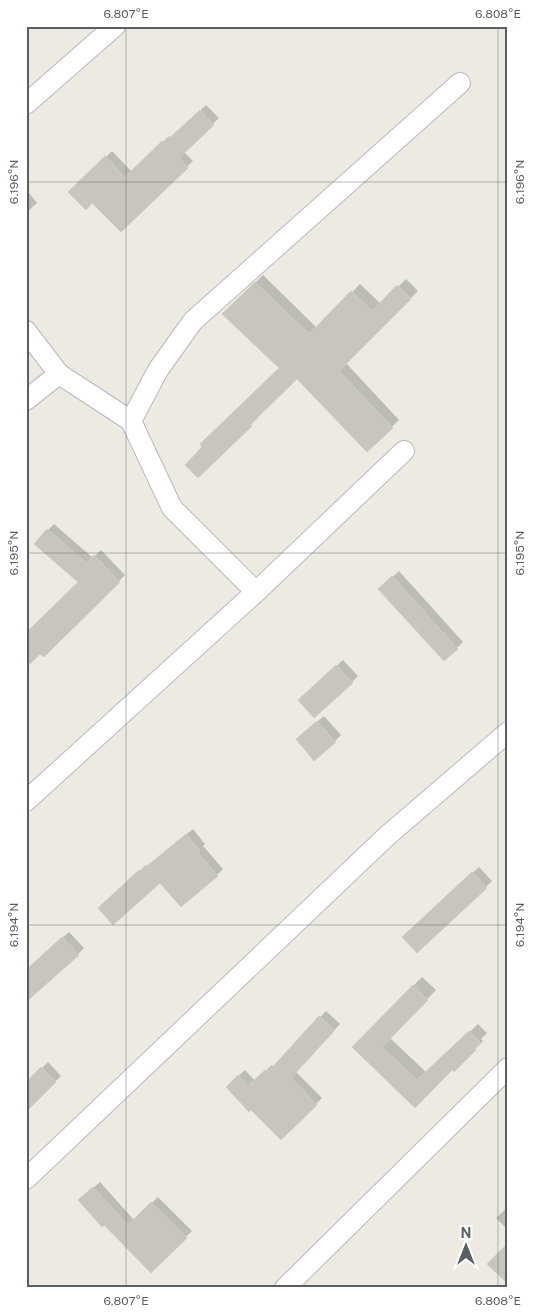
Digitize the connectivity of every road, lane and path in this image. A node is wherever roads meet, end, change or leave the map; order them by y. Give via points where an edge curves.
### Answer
1 (116, 26) edge
2 (460, 83) dead end
3 (26, 104) edge
4 (26, 331) edge
5 (59, 374) junction
6 (26, 400) edge
7 (131, 421) junction
8 (404, 450) dead end
9 (256, 592) junction
10 (508, 732) edge
11 (26, 801) edge
12 (508, 1068) edge
13 (26, 1179) edge
14 (285, 1288) edge

1 - 3 street
2 - 7 street via 193,321 158,370
4 - 5 street
5 - 6 street
5 - 7 street
7 - 9 street via 172,508
8 - 9 street
9 - 11 street
10 - 13 street via 387,836
12 - 14 street

